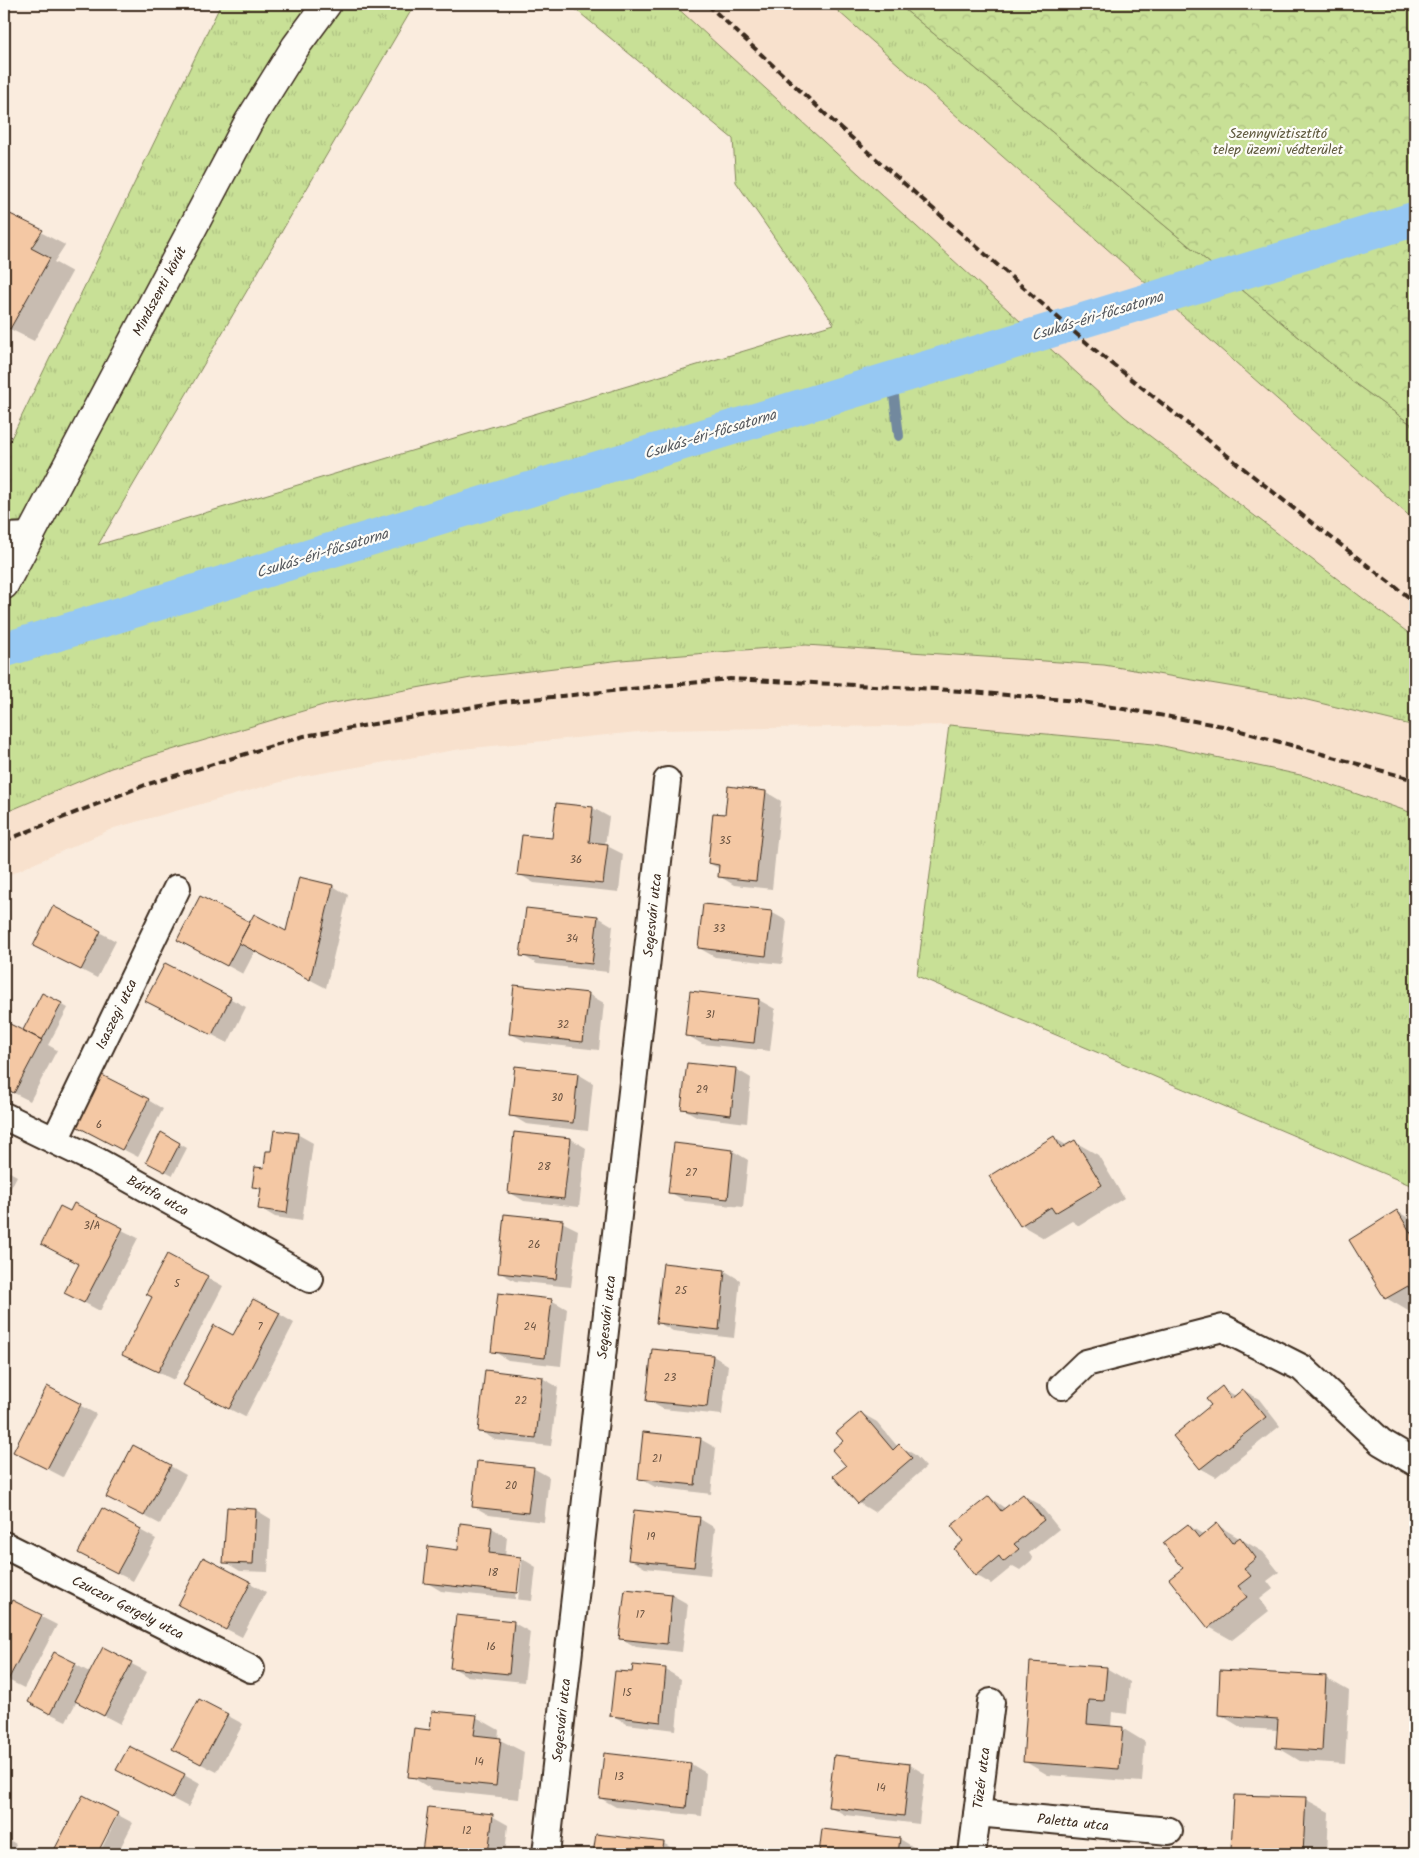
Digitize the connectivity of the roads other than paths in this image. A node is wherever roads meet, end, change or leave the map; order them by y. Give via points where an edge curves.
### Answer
1 (327, 4) edge
2 (31, 536) junction
3 (4, 537) edge
4 (4, 585) edge
5 (667, 781) dead end
6 (177, 888) dead end
7 (4, 1116) edge
8 (56, 1140) junction
9 (310, 1279) dead end
10 (1062, 1386) dead end
11 (1415, 1462) edge
12 (4, 1546) edge
13 (252, 1669) dead end
14 (990, 1702) dead end
15 (977, 1813) junction
16 (1169, 1832) dead end
17 (546, 1854) edge
18 (972, 1854) edge

1 - 2 street, Mindszenti körút via 296,46 248,123
2 - 3 street
2 - 4 street, Mindszenti körút
5 - 17 street, Segesvári utca
6 - 8 street, Isaszegi utca
7 - 8 street, Bártfa utca
8 - 9 street, Bártfa utca
10 - 11 street via 1086,1364 1223,1328 1302,1368 1382,1442
12 - 13 street, Czuczor Gergely utca
14 - 15 street, Tüzér utca
15 - 16 street, Paletta utca
15 - 18 street, Tüzér utca

